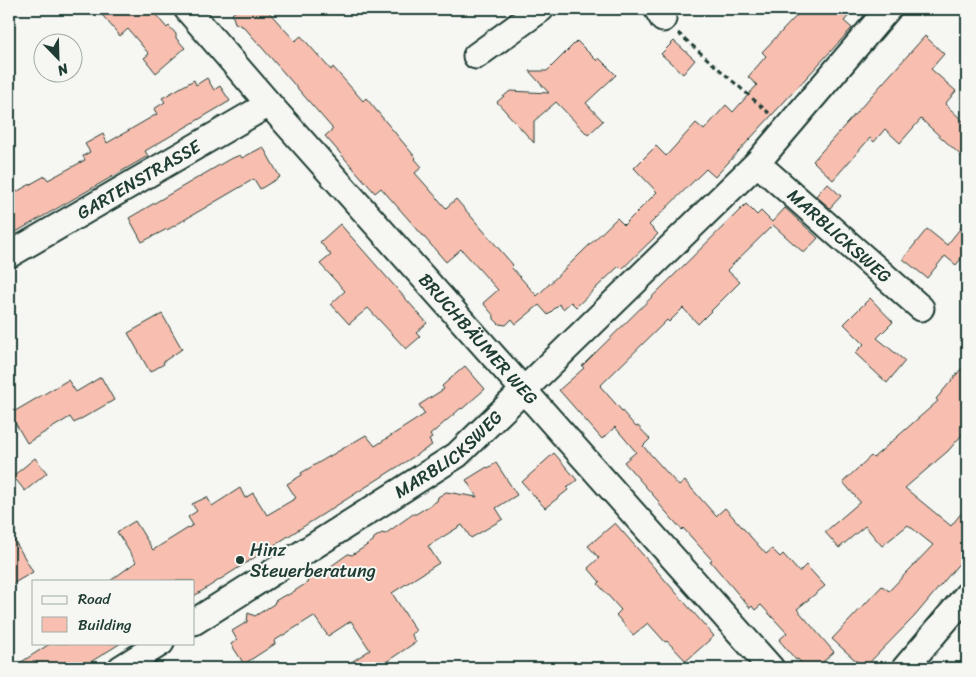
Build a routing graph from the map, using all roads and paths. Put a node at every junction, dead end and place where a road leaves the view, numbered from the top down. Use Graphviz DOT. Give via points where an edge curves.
graph roads {
  1 [pos="187,9"];
  2 [pos="541,9"];
  3 [pos="888,9"];
  4 [pos="660,14"];
  5 [pos="476,56"];
  6 [pos="270,104"];
  7 [pos="786,128"];
  8 [pos="758,163"];
  9 [pos="9,255"];
  10 [pos="921,308"];
  11 [pos="524,392"];
  12 [pos="967,595"];
  13 [pos="195,621"];
  14 [pos="159,644"];
  15 [pos="121,668"];
  16 [pos="771,668"];
  17 [pos="905,668"];
  1 -- 6 [label="street, BRUCHBÄUMER WEG"];
  2 -- 5 [label="street"];
  3 -- 7 [label="street, MARBLICKSWEG"];
  4 -- 7 [label="path"];
  6 -- 9 [label="street, GARTENSTRASSE"];
  6 -- 11 [label="street, BRUCHBÄUMER WEG"];
  7 -- 8 [label="street, MARBLICKSWEG"];
  8 -- 10 [label="street, MARBLICKSWEG"];
  8 -- 11 [label="street, MARBLICKSWEG"];
  11 -- 13 [label="street, MARBLICKSWEG" via="457,455"];
  11 -- 16 [label="street, BRUCHBÄUMER WEG"];
  12 -- 17 [label="street"];
  14 -- 15 [label="street"];
}
